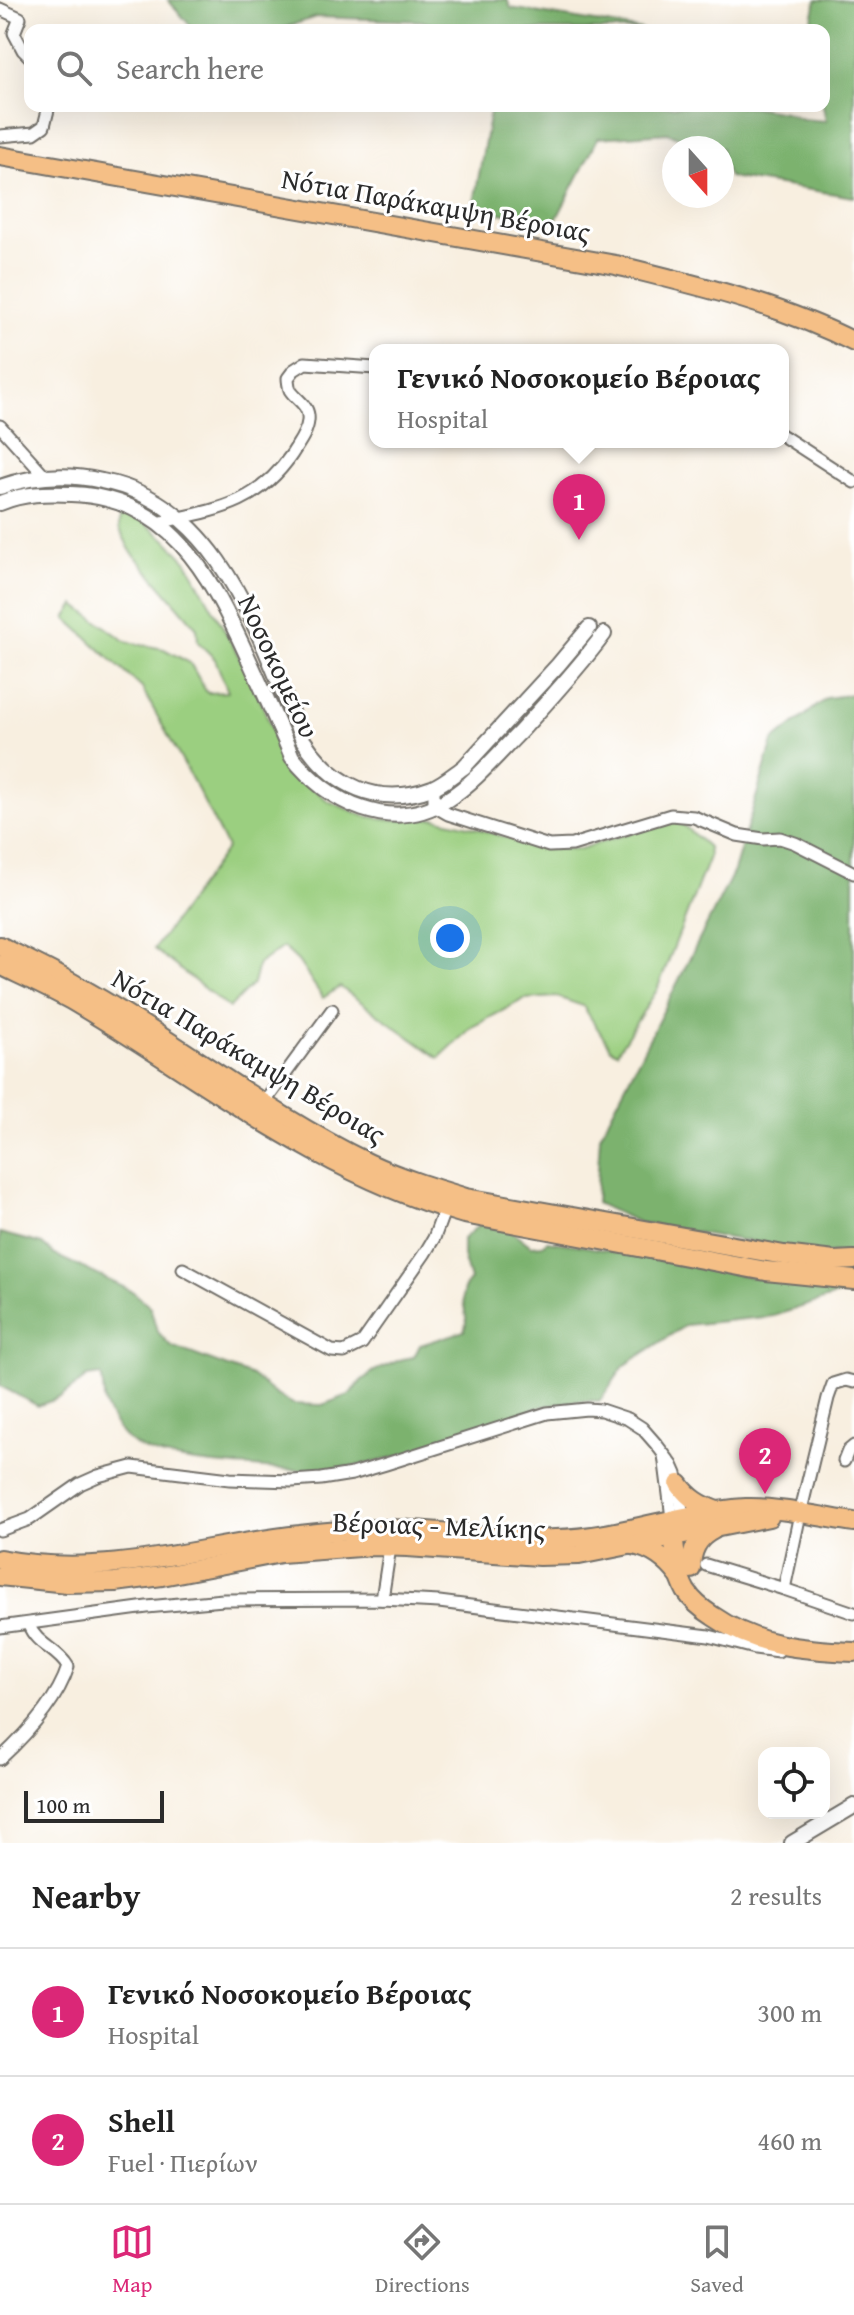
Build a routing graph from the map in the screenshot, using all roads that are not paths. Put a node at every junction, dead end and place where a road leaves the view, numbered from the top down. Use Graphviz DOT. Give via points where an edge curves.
graph roads {
  1 [pos="0,9"];
  2 [pos="24,51"];
  3 [pos="48,112"];
  4 [pos="0,136"];
  5 [pos="0,156"];
  6 [pos="854,342"];
  7 [pos="369,368"];
  8 [pos="0,426"];
  9 [pos="789,440"];
  10 [pos="45,476"];
  11 [pos="854,482"];
  12 [pos="0,487"];
  13 [pos="0,503"];
  14 [pos="177,518"];
  15 [pos="157,523"];
  16 [pos="434,787"];
  17 [pos="434,806"];
  18 [pos="854,873"];
  19 [pos="0,946"];
  20 [pos="0,965"];
  21 [pos="332,1010"];
  22 [pos="264,1103"];
  23 [pos="445,1208"];
  24 [pos="854,1260"];
  25 [pos="183,1269"];
  26 [pos="854,1280"];
  27 [pos="850,1381"];
  28 [pos="854,1446"];
  29 [pos="664,1454"];
  30 [pos="844,1461"];
  31 [pos="679,1484"];
  32 [pos="796,1514"];
  33 [pos="717,1519"];
  34 [pos="854,1522"];
  35 [pos="678,1526"];
  36 [pos="0,1530"];
  37 [pos="392,1538"];
  38 [pos="633,1545"];
  39 [pos="0,1559"];
  40 [pos="693,1571"];
  41 [pos="0,1576"];
  42 [pos="784,1589"];
  43 [pos="382,1599"];
  44 [pos="854,1613"];
  45 [pos="29,1625"];
  46 [pos="0,1627"];
  47 [pos="804,1650"];
  48 [pos="854,1652"];
  49 [pos="0,1759"];
  50 [pos="854,1806"];
  51 [pos="792,1843"];
  1 -- 2 [label="street" via="20,18 14,33"];
  3 -- 4 [label="street" via="44,126 34,133"];
  5 -- 6 [label="main road, Νότια Παράκαμψη Βέροιας" via="616,265 770,307"];
  7 -- 14 [label="street" via="305,363 294,370 288,378 290,389 305,405 309,419 285,465 235,504"];
  8 -- 10 [label="street"];
  9 -- 11 [label="street"];
  10 -- 12 [label="street, Νοσοκομείου"];
  10 -- 14 [label="street, Νοσοκομείου" via="118,484 159,503"];
  13 -- 15 [label="street, Νοσοκομείου" via="37,493 85,494 111,499"];
  14 -- 15 [label="street"];
  14 -- 16 [label="street, Νοσοκομείου" via="208,546 241,597 312,753 342,782 362,791 401,794"];
  15 -- 17 [label="street, Νοσοκομείου" via="200,565 216,591 292,757 305,774 333,796 368,811 388,815"];
  16 -- 17 [label="street"];
  16 -- 17 [label="street, Νοσοκομείου" via="464,767 558,665 597,631 579,667 507,745 468,785"];
  17 -- 18 [label="street" via="549,846 572,845 671,815 694,817 737,835 795,843"];
  19 -- 22 [label="main road, Νότια Παράκαμψη Βέροιας" via="77,985"];
  20 -- 23 [label="main road, Νότια Παράκαμψη Βέροιας" via="67,998 354,1173"];
  21 -- 22 [label="street"];
  22 -- 24 [label="main road, Νότια Παράκαμψη Βέροιας" via="368,1163 466,1198 784,1255"];
  23 -- 25 [label="street" via="425,1253 362,1343 344,1352 332,1351"];
  23 -- 26 [label="main road, Νότια Παράκαμψη Βέροιας" via="766,1271"];
  27 -- 32 [label="street" via="833,1384"];
  28 -- 30 [label="street"];
  29 -- 31 [label="street"];
  29 -- 35 [label="street"];
  29 -- 36 [label="street" via="628,1419 601,1410 570,1409 321,1479 230,1479 132,1467 80,1484 30,1519"];
  31 -- 33 [label="main road"];
  31 -- 35 [label="street"];
  32 -- 33 [label="main road" via="756,1508"];
  32 -- 34 [label="main road"];
  32 -- 42 [label="street"];
  33 -- 35 [label="main road"];
  33 -- 40 [label="main road" via="696,1544"];
  35 -- 37 [label="main road, Βέροιας - Μελίκης" via="557,1539"];
  35 -- 38 [label="main road, Βέροιας - Μελίκης"];
  35 -- 40 [label="main road"];
  37 -- 38 [label="main road, Βέροιας - Μελίκης" via="548,1556"];
  37 -- 39 [label="main road, Βέροιας - Μελίκης" via="341,1531 276,1537 113,1565 66,1567"];
  37 -- 41 [label="main road, Βέροιας - Μελίκης" via="115,1582"];
  37 -- 43 [label="street"];
  38 -- 40 [label="main road"];
  40 -- 42 [label="street"];
  40 -- 47 [label="main road" via="685,1589 709,1614 758,1639"];
  42 -- 44 [label="street"];
  43 -- 45 [label="street" via="223,1600"];
  43 -- 47 [label="street" via="709,1636 776,1651"];
  45 -- 46 [label="street"];
  45 -- 49 [label="street" via="33,1636 68,1667 57,1692"];
  47 -- 48 [label="main road"];
  50 -- 51 [label="street"];
}
